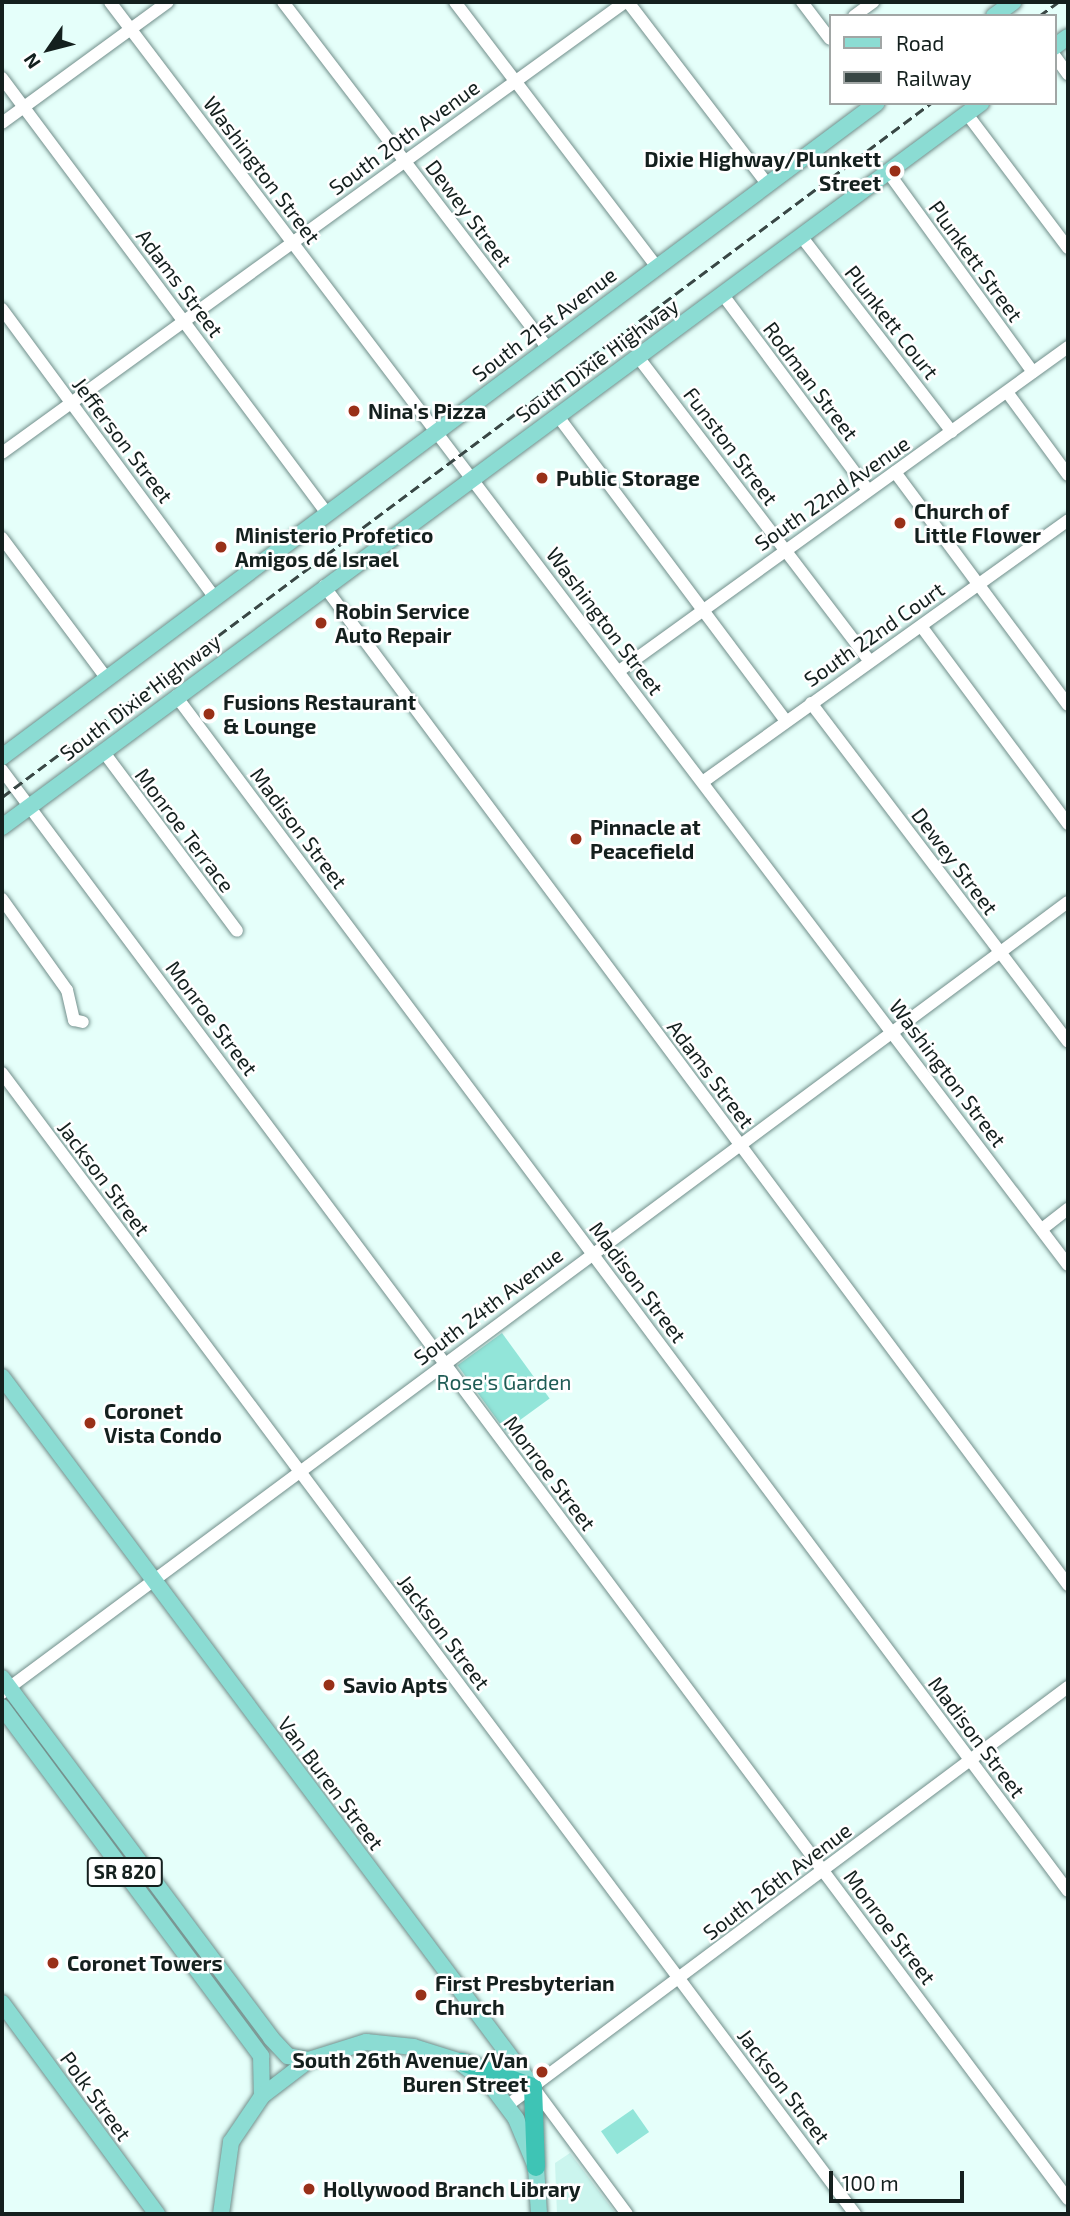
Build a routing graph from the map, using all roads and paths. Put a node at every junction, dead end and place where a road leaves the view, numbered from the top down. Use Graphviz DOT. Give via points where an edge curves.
graph roads {
  1 [pos="110,2"];
  2 [pos="168,2"];
  3 [pos="283,2"];
  4 [pos="455,2"];
  5 [pos="627,2"];
  6 [pos="802,2"];
  7 [pos="873,2"];
  8 [pos="1013,2"];
  9 [pos="858,14"];
  10 [pos="997,14"];
  11 [pos="131,29"];
  12 [pos="828,35"];
  13 [pos="1056,58"];
  14 [pos="1068,74"];
  15 [pos="2,78"];
  16 [pos="515,81"];
  17 [pos="874,105"];
  18 [pos="978,105"];
  19 [pos="24,107"];
  20 [pos="967,114"];
  21 [pos="2,123"];
  22 [pos="404,161"];
  23 [pos="888,172"];
  24 [pos="768,185"];
  25 [pos="802,236"];
  26 [pos="291,241"];
  27 [pos="1068,248"];
  28 [pos="657,267"];
  29 [pos="723,295"];
  30 [pos="2,309"];
  31 [pos="183,320"];
  32 [pos="1068,347"];
  33 [pos="548,348"];
  34 [pos="638,357"];
  35 [pos="1033,372"];
  36 [pos="1007,392"];
  37 [pos="71,402"];
  38 [pos="557,415"];
  39 [pos="436,431"];
  40 [pos="952,432"];
  41 [pos="2,453"];
  42 [pos="895,472"];
  43 [pos="1068,475"];
  44 [pos="471,477"];
  45 [pos="868,490"];
  46 [pos="326,512"];
  47 [pos="1068,520"];
  48 [pos="2,538"];
  49 [pos="785,549"];
  50 [pos="324,586"];
  51 [pos="976,586"];
  52 [pos="213,594"];
  53 [pos="702,610"];
  54 [pos="921,626"];
  55 [pos="869,660"];
  56 [pos="619,671"];
  57 [pos="105,676"];
  58 [pos="176,696"];
  59 [pos="1066,696"];
  60 [pos="811,703"];
  61 [pos="785,720"];
  62 [pos="103,751"];
  63 [pos="2,757"];
  64 [pos="2,770"];
  65 [pos="704,781"];
  66 [pos="29,807"];
  67 [pos="1068,824"];
  68 [pos="2,827"];
  69 [pos="2,899"];
  70 [pos="1068,902"];
  71 [pos="237,931"];
  72 [pos="1000,951"];
  73 [pos="83,1022"];
  74 [pos="891,1029"];
  75 [pos="1068,1042"];
  76 [pos="2,1073"];
  77 [pos="738,1142"];
  78 [pos="1068,1209"];
  79 [pos="1042,1229"];
  80 [pos="592,1252"];
  81 [pos="1068,1265"];
  82 [pos="444,1363"];
  83 [pos="2,1377"];
  84 [pos="300,1471"];
  85 [pos="153,1581"];
  86 [pos="1068,1585"];
  87 [pos="4,1686"];
  88 [pos="1068,1686"];
  89 [pos="2,1707"];
  90 [pos="970,1759"];
  91 [pos="823,1870"];
  92 [pos="1068,1891"];
  93 [pos="679,1978"];
  94 [pos="2,2003"];
  95 [pos="309,2060"];
  96 [pos="462,2063"];
  97 [pos="533,2087"];
  98 [pos="262,2096"];
  99 [pos="508,2105"];
  100 [pos="536,2167"];
  101 [pos="1068,2199"];
  102 [pos="157,2214"];
  103 [pos="221,2214"];
  104 [pos="539,2214"];
  105 [pos="626,2214"];
  106 [pos="855,2214"];
  1 -- 11 [label="street, Washington Street"];
  2 -- 11 [label="street"];
  3 -- 22 [label="street, Dewey Street"];
  4 -- 16 [label="street"];
  5 -- 16 [label="street, South 20th Avenue"];
  5 -- 24 [label="street"];
  6 -- 12 [label="street"];
  7 -- 9 [label="street"];
  8 -- 10 [label="main road"];
  11 -- 19 [label="street"];
  11 -- 26 [label="street, Washington Street"];
  13 -- 14 [label="street"];
  15 -- 19 [label="street, Adams Street"];
  16 -- 22 [label="street, South 20th Avenue"];
  16 -- 28 [label="street"];
  17 -- 24 [label="main road, South 21st Avenue"];
  18 -- 20 [label="main road, South Dixie Highway"];
  19 -- 21 [label="street"];
  19 -- 31 [label="street, Adams Street"];
  20 -- 23 [label="main road, South Dixie Highway"];
  20 -- 27 [label="street"];
  22 -- 26 [label="street, South 20th Avenue"];
  22 -- 33 [label="street, Dewey Street"];
  23 -- 25 [label="main road, South Dixie Highway"];
  23 -- 35 [label="street, Plunkett Street"];
  24 -- 28 [label="main road, South 21st Avenue"];
  25 -- 29 [label="main road, South Dixie Highway"];
  25 -- 40 [label="street, Plunkett Court"];
  26 -- 31 [label="street, South 20th Avenue"];
  26 -- 39 [label="street, Washington Street"];
  28 -- 33 [label="main road, South 21st Avenue"];
  29 -- 34 [label="main road, South Dixie Highway"];
  29 -- 45 [label="street, Rodman Street"];
  30 -- 37 [label="street, Jefferson Street"];
  31 -- 37 [label="street, South 20th Avenue"];
  31 -- 46 [label="street, Adams Street"];
  32 -- 35 [label="street, South 22nd Avenue"];
  33 -- 39 [label="main road, South 21st Avenue"];
  34 -- 38 [label="main road, South Dixie Highway"];
  34 -- 49 [label="street, Funston Street"];
  35 -- 36 [label="street, South 22nd Avenue"];
  36 -- 40 [label="street, South 22nd Avenue"];
  36 -- 43 [label="street"];
  37 -- 41 [label="street, South 20th Avenue"];
  37 -- 52 [label="street, Jefferson Street"];
  38 -- 44 [label="main road, South Dixie Highway"];
  38 -- 53 [label="street"];
  39 -- 44 [label="street, Washington Street"];
  39 -- 46 [label="main road, South 21st Avenue"];
  40 -- 42 [label="street, South 22nd Avenue"];
  42 -- 45 [label="street, South 22nd Avenue"];
  42 -- 51 [label="street"];
  44 -- 50 [label="main road, South Dixie Highway"];
  44 -- 56 [label="street, Washington Street"];
  45 -- 49 [label="street, South 22nd Avenue"];
  46 -- 52 [label="main road, South 21st Avenue"];
  47 -- 51 [label="street, South 22nd Court"];
  48 -- 57 [label="street"];
  49 -- 53 [label="street, South 22nd Avenue"];
  49 -- 55 [label="street, Funston Street"];
  50 -- 58 [label="main road, South Dixie Highway"];
  50 -- 77 [label="street, Adams Street"];
  51 -- 54 [label="street, South 22nd Court"];
  51 -- 59 [label="street"];
  52 -- 57 [label="main road, South 21st Avenue"];
  53 -- 56 [label="street, South 22nd Avenue"];
  53 -- 61 [label="street"];
  54 -- 55 [label="street, South 22nd Court"];
  54 -- 67 [label="street"];
  55 -- 60 [label="street, South 22nd Court"];
  56 -- 65 [label="street, Washington Street"];
  57 -- 63 [label="main road, South 21st Avenue"];
  58 -- 62 [label="main road, South Dixie Highway"];
  58 -- 80 [label="street, Madison Street"];
  60 -- 61 [label="street, South 22nd Court"];
  60 -- 72 [label="street, Dewey Street"];
  61 -- 65 [label="street, South 22nd Court"];
  62 -- 66 [label="main road, South Dixie Highway"];
  62 -- 71 [label="street, Monroe Terrace"];
  64 -- 66 [label="street, Monroe Street"];
  65 -- 74 [label="street, Washington Street"];
  66 -- 68 [label="main road, South Dixie Highway"];
  66 -- 82 [label="street, Monroe Street"];
  69 -- 73 [label="street" via="66,990 74,1020"];
  70 -- 72 [label="street, South 24th Avenue"];
  72 -- 74 [label="street, South 24th Avenue"];
  72 -- 75 [label="street, Dewey Street"];
  74 -- 77 [label="street, South 24th Avenue"];
  74 -- 79 [label="street, Washington Street"];
  76 -- 84 [label="street, Jackson Street"];
  77 -- 80 [label="street, South 24th Avenue"];
  77 -- 86 [label="street, Adams Street"];
  78 -- 79 [label="street"];
  79 -- 81 [label="street, Washington Street"];
  80 -- 82 [label="street, South 24th Avenue"];
  80 -- 90 [label="street, Madison Street"];
  82 -- 84 [label="street, South 24th Avenue"];
  82 -- 91 [label="street, Monroe Street"];
  83 -- 85 [label="main road, Van Buren Street"];
  84 -- 85 [label="street, South 24th Avenue"];
  84 -- 93 [label="street, Jackson Street"];
  85 -- 87 [label="street, South 24th Avenue"];
  85 -- 97 [label="main road, Van Buren Street"];
  87 -- 95 [label="main road, SR 820" via="271,2038 288,2056"];
  88 -- 90 [label="street, South 26th Avenue"];
  89 -- 98 [label="main road, SR 820" via="261,2056"];
  90 -- 91 [label="street, South 26th Avenue"];
  90 -- 92 [label="street, Madison Street"];
  91 -- 93 [label="street, South 26th Avenue"];
  91 -- 101 [label="street, Monroe Street"];
  93 -- 97 [label="street, South 26th Avenue"];
  93 -- 106 [label="street, Jackson Street"];
  94 -- 102 [label="main road, Polk Street"];
  95 -- 96 [label="main road" via="366,2042 414,2047"];
  95 -- 98 [label="main road"];
  96 -- 97 [label="highway"];
  96 -- 99 [label="main road"];
  97 -- 99 [label="street, South 26th Avenue"];
  97 -- 100 [label="highway"];
  97 -- 105 [label="street, Van Buren Street"];
  98 -- 103 [label="main road" via="231,2142"];
  99 -- 100 [label="main road"];
  100 -- 104 [label="main road"];
}
